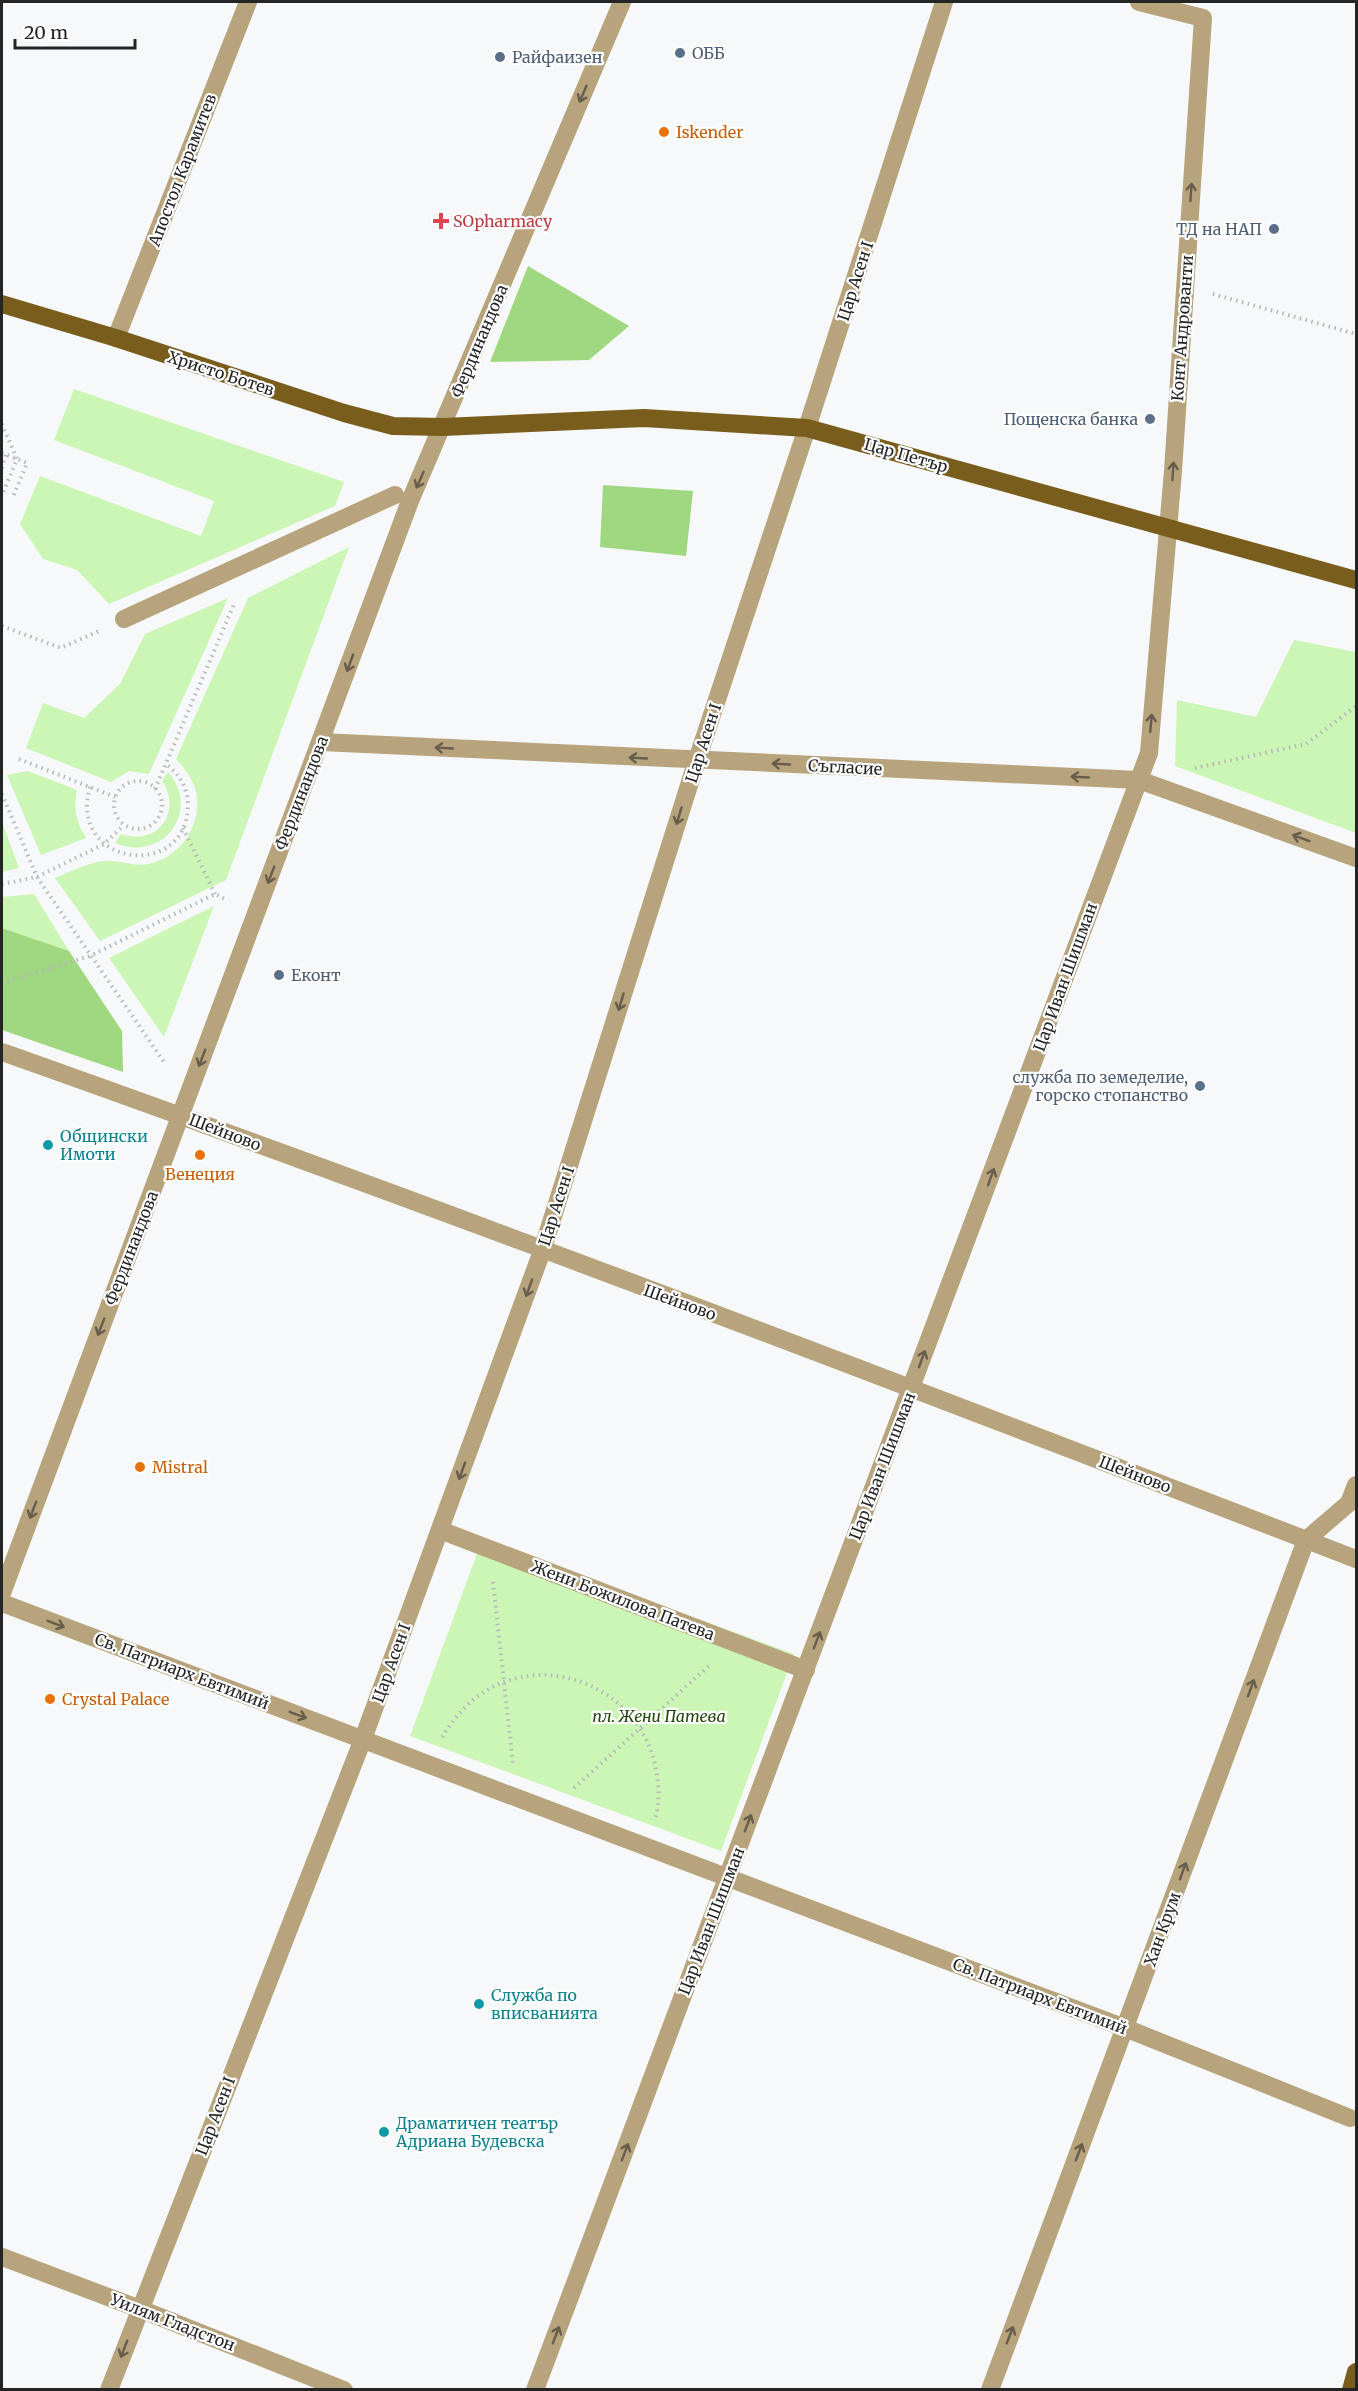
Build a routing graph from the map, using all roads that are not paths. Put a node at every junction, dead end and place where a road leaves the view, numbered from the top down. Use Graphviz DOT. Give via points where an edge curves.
graph roads {
  1 [pos="248,2"];
  2 [pos="622,2"];
  3 [pos="944,2"];
  4 [pos="1139,2"];
  5 [pos="2,304"];
  6 [pos="116,338"];
  7 [pos="443,427"];
  8 [pos="807,428"];
  9 [pos="395,495"];
  10 [pos="1168,529"];
  11 [pos="1356,580"];
  12 [pos="124,619"];
  13 [pos="321,742"];
  14 [pos="697,760"];
  15 [pos="1139,780"];
  16 [pos="1356,858"];
  17 [pos="2,1052"];
  18 [pos="181,1115"];
  19 [pos="542,1251"];
  20 [pos="911,1388"];
  21 [pos="1356,1485"];
  22 [pos="440,1530"];
  23 [pos="1306,1540"];
  24 [pos="1356,1559"];
  25 [pos="2,1593"];
  26 [pos="2,1603"];
  27 [pos="806,1670"];
  28 [pos="363,1739"];
  29 [pos="728,1877"];
  30 [pos="1125,2028"];
  31 [pos="1350,2118"];
  32 [pos="2,2258"];
  33 [pos="140,2309"];
  34 [pos="1356,2372"];
  35 [pos="109,2390"];
  36 [pos="345,2390"];
  37 [pos="535,2390"];
  38 [pos="990,2390"];
  39 [pos="1351,2390"];
  1 -- 6 [label="street, Апостол Карамитев"];
  2 -- 7 [label="street, Фердинандова, one-way"];
  3 -- 8 [label="street, Цар Асен I"];
  10 -- 4 [label="street, Конт Андрованти, one-way" via="1203,18"];
  5 -- 6 [label="main road, Христо Ботев"];
  6 -- 7 [label="main road, Христо Ботев" via="344,413 393,426"];
  7 -- 8 [label="main road, Цар Петър" via="644,418"];
  7 -- 13 [label="street, Фердинандова, one-way" via="410,501"];
  8 -- 10 [label="main road, Цар Петър"];
  8 -- 14 [label="street, Цар Асен I"];
  9 -- 12 [label="street"];
  10 -- 11 [label="main road, Цар Петър"];
  15 -- 10 [label="street, Цар Иван Шишман, one-way" via="1149,753"];
  14 -- 13 [label="street, Съгласие, one-way"];
  13 -- 18 [label="street, Фердинандова, one-way"];
  15 -- 14 [label="street, Съгласие, one-way"];
  14 -- 19 [label="street, Цар Асен I, one-way"];
  16 -- 15 [label="street, Съгласие, one-way"];
  20 -- 15 [label="street, Цар Иван Шишман, one-way"];
  17 -- 18 [label="street, Шейново"];
  18 -- 19 [label="street, Шейново"];
  18 -- 25 [label="street, Фердинандова, one-way"];
  19 -- 20 [label="street, Шейново"];
  19 -- 22 [label="street, Цар Асен I, one-way"];
  20 -- 23 [label="street, Шейново"];
  27 -- 20 [label="street, Цар Иван Шишман, one-way"];
  21 -- 23 [label="street, Хан Крум" via="1349,1503"];
  22 -- 27 [label="street, Жени Божилова Патева"];
  22 -- 28 [label="street, Цар Асен I"];
  23 -- 24 [label="street, Шейново"];
  30 -- 23 [label="street, Хан Крум, one-way"];
  26 -- 28 [label="street, Св. Патриарх Евтимий, one-way"];
  29 -- 27 [label="street, Цар Иван Шишман, one-way"];
  28 -- 29 [label="street, Св. Патриарх Евтимий"];
  28 -- 33 [label="street, Цар Асен I"];
  29 -- 30 [label="street, Св. Патриарх Евтимий"];
  37 -- 29 [label="street, Цар Иван Шишман, one-way"];
  30 -- 31 [label="street, Св. Патриарх Евтимий"];
  38 -- 30 [label="street, Хан Крум, one-way"];
  32 -- 33 [label="street, Уилям Гладстон"];
  33 -- 35 [label="street, Цар Асен I, one-way"];
  33 -- 36 [label="street, Уилям Гладстон"];
  34 -- 39 [label="main road"];
}
